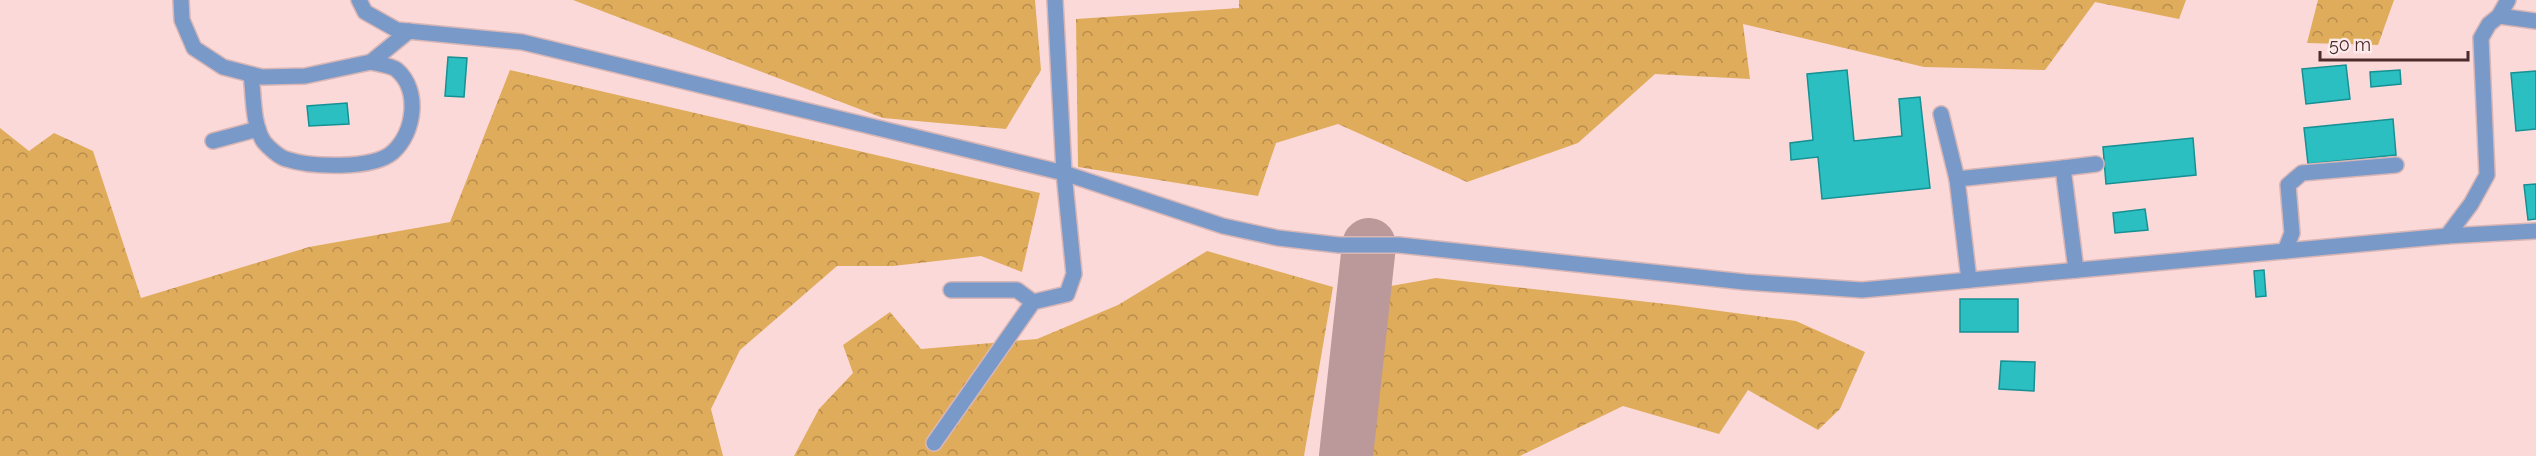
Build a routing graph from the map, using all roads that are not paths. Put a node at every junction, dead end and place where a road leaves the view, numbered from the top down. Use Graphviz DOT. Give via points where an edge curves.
graph roads {
  1 [pos="181,0"];
  2 [pos="359,0"];
  3 [pos="1055,0"];
  4 [pos="2508,0"];
  5 [pos="2499,16"];
  6 [pos="2536,21"];
  7 [pos="409,31"];
  8 [pos="371,62"];
  9 [pos="252,75"];
  10 [pos="1941,114"];
  11 [pos="258,129"];
  12 [pos="213,141"];
  13 [pos="2096,164"];
  14 [pos="2396,165"];
  15 [pos="2063,168"];
  16 [pos="1064,173"];
  17 [pos="1957,179"];
  18 [pos="2536,231"];
  19 [pos="2447,236"];
  20 [pos="2285,251"];
  21 [pos="2076,270"];
  22 [pos="1969,280"];
  23 [pos="951,290"];
  24 [pos="1033,302"];
  25 [pos="934,443"];
  1 -- 9 [label="street" via="182,20 194,48 223,68"];
  2 -- 7 [label="street" via="365,12 397,30"];
  3 -- 16 [label="street"];
  4 -- 5 [label="street"];
  5 -- 6 [label="street"];
  5 -- 19 [label="street" via="2481,38 2487,175 2472,204"];
  7 -- 8 [label="street"];
  7 -- 16 [label="street" via="522,42"];
  8 -- 9 [label="street" via="304,76"];
  8 -- 11 [label="street" via="395,68 406,81 412,101 412,118 392,154 360,164 323,166 284,159 265,143"];
  9 -- 11 [label="street"];
  10 -- 17 [label="street"];
  11 -- 12 [label="street"];
  13 -- 15 [label="street"];
  14 -- 20 [label="street" via="2302,173 2289,185 2292,233"];
  15 -- 17 [label="street"];
  15 -- 21 [label="street"];
  16 -- 22 [label="street" via="1223,226 1278,238 1339,245 1399,245 1745,282 1862,290"];
  16 -- 24 [label="street" via="1074,274 1067,294"];
  17 -- 22 [label="street"];
  18 -- 19 [label="street"];
  19 -- 20 [label="street"];
  20 -- 21 [label="street"];
  21 -- 22 [label="street"];
  23 -- 24 [label="street" via="1017,290"];
  24 -- 25 [label="street"];
}
